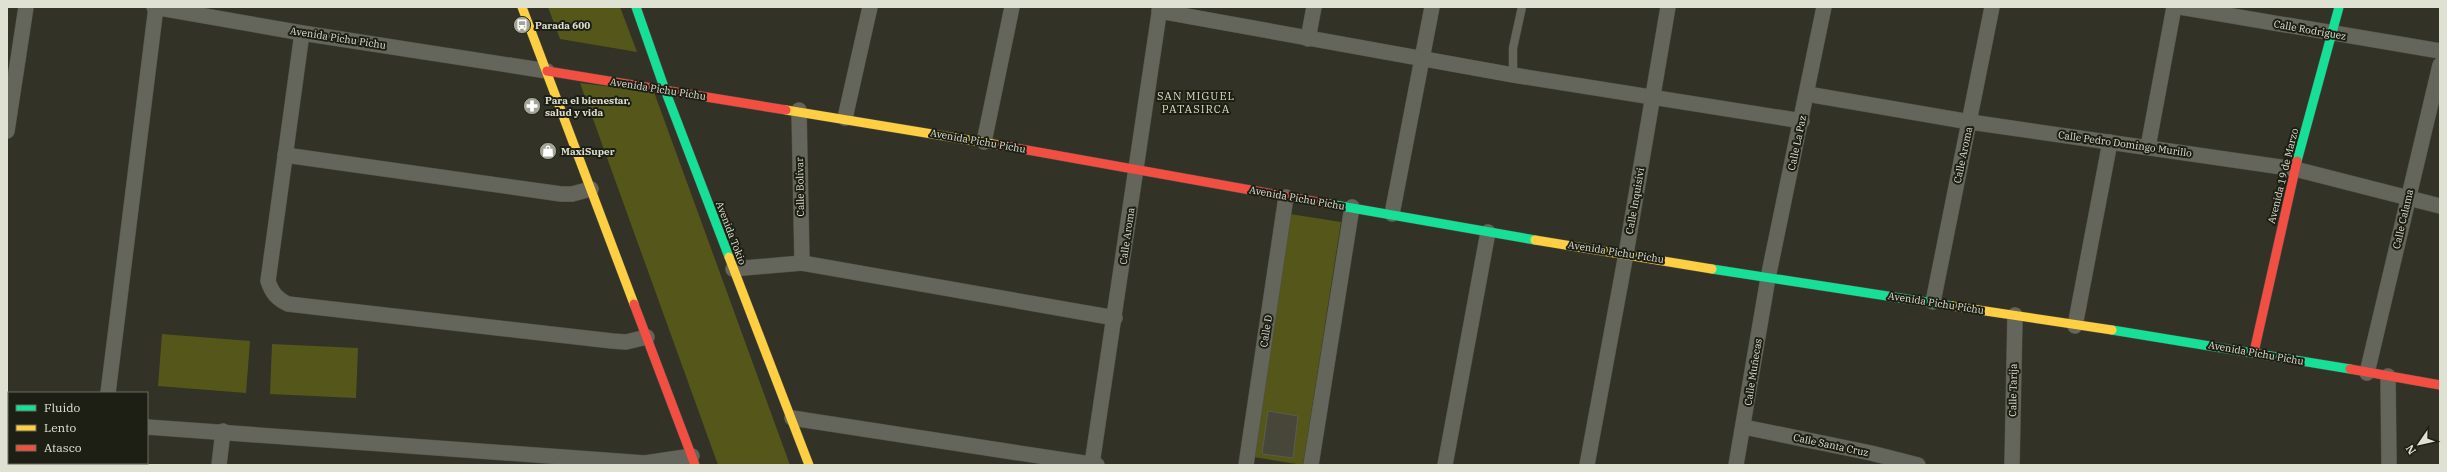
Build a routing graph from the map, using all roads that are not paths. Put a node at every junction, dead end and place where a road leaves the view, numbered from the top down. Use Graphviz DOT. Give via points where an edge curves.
graph roads {
  1 [pos="26,7"];
  2 [pos="155,7"];
  3 [pos="522,7"];
  4 [pos="636,7"];
  5 [pos="870,7"];
  6 [pos="1012,7"];
  7 [pos="1314,7"];
  8 [pos="1432,7"];
  9 [pos="1522,7"];
  10 [pos="1668,7"];
  11 [pos="1824,7"];
  12 [pos="1992,7"];
  13 [pos="2174,7"];
  14 [pos="2180,7"];
  15 [pos="2339,7"];
  16 [pos="1160,9"];
  17 [pos="302,33"];
  18 [pos="2333,34"];
  19 [pos="1308,39"];
  20 [pos="2440,51"];
  21 [pos="1422,59"];
  22 [pos="2440,65"];
  23 [pos="547,71"];
  24 [pos="1513,75"];
  25 [pos="665,90"];
  26 [pos="1807,94"];
  27 [pos="1653,96"];
  28 [pos="799,110"];
  29 [pos="845,118"];
  30 [pos="1802,121"];
  31 [pos="1970,122"];
  32 [pos="7,131"];
  33 [pos="984,142"];
  34 [pos="2110,142"];
  35 [pos="2148,147"];
  36 [pos="285,155"];
  37 [pos="2295,169"];
  38 [pos="1137,170"];
  39 [pos="591,189"];
  40 [pos="1286,197"];
  41 [pos="2408,198"];
  42 [pos="2440,206"];
  43 [pos="1352,207"];
  44 [pos="1392,214"];
  45 [pos="1488,232"];
  46 [pos="1626,254"];
  47 [pos="802,264"];
  48 [pos="733,269"];
  49 [pos="1768,278"];
  50 [pos="1933,302"];
  51 [pos="2015,315"];
  52 [pos="1114,318"];
  53 [pos="2075,326"];
  54 [pos="648,337"];
  55 [pos="2254,352"];
  56 [pos="2367,374"];
  57 [pos="2388,376"];
  58 [pos="2440,385"];
  59 [pos="108,392"];
  60 [pos="792,418"];
  61 [pos="148,427"];
  62 [pos="1744,427"];
  63 [pos="223,431"];
  64 [pos="1871,459"];
  65 [pos="693,460"];
  66 [pos="219,465"];
  67 [pos="810,465"];
  68 [pos="1094,465"];
  69 [pos="1246,465"];
  70 [pos="1311,465"];
  71 [pos="1445,465"];
  72 [pos="1587,465"];
  73 [pos="1736,465"];
  74 [pos="1918,465"];
  75 [pos="2012,465"];
  76 [pos="2389,465"];
  1 -- 32 [label="street"];
  2 -- 17 [label="street, Avenida Pichu Pichu"];
  2 -- 59 [label="street"];
  3 -- 23 [label="street"];
  4 -- 25 [label="street, Avenida Tokio"];
  5 -- 29 [label="street"];
  6 -- 33 [label="street"];
  7 -- 19 [label="street"];
  8 -- 21 [label="street"];
  9 -- 24 [label="lane" via="1513,48"];
  10 -- 27 [label="street, Calle Inquisivi"];
  11 -- 26 [label="street, Calle La Paz"];
  12 -- 31 [label="street, Calle Aroma"];
  13 -- 35 [label="street"];
  14 -- 18 [label="street, Calle Rodriguez"];
  15 -- 18 [label="street, Avenida 19 de Marzo"];
  16 -- 19 [label="street"];
  16 -- 38 [label="street, Calle Aroma"];
  17 -- 23 [label="street, Avenida Pichu Pichu"];
  17 -- 36 [label="street"];
  18 -- 20 [label="street, Calle Rodriguez"];
  18 -- 37 [label="street, Avenida 19 de Marzo"];
  19 -- 21 [label="street"];
  21 -- 24 [label="street"];
  21 -- 44 [label="street"];
  22 -- 41 [label="street, Calle Calama"];
  23 -- 25 [label="street, Avenida Pichu Pichu"];
  23 -- 39 [label="street"];
  24 -- 27 [label="street"];
  25 -- 28 [label="street, Avenida Pichu Pichu"];
  25 -- 48 [label="street, Avenida Tokio"];
  26 -- 30 [label="street, Calle La Paz"];
  26 -- 31 [label="street, Calle Pedro Domingo Murillo"];
  27 -- 30 [label="street"];
  27 -- 46 [label="street, Calle Inquisivi"];
  28 -- 29 [label="street, Avenida Pichu Pichu"];
  28 -- 47 [label="street, Calle Bolívar"];
  29 -- 33 [label="street, Avenida Pichu Pichu"];
  30 -- 49 [label="street, Calle La Paz"];
  31 -- 34 [label="street, Calle Pedro Domingo Murillo"];
  31 -- 50 [label="street, Calle Aroma"];
  33 -- 38 [label="street, Avenida Pichu Pichu"];
  34 -- 35 [label="street, Calle Pedro Domingo Murillo"];
  34 -- 53 [label="street"];
  35 -- 37 [label="street, Calle Pedro Domingo Murillo"];
  36 -- 39 [label="street" via="561,194"];
  36 -- 54 [label="street" via="268,281 279,300 288,304 612,341 626,342"];
  37 -- 41 [label="street, Calle Pedro Domingo Murillo"];
  37 -- 55 [label="street, Avenida 19 de Marzo"];
  38 -- 40 [label="street, Avenida Pichu Pichu"];
  38 -- 52 [label="street, Calle Aroma"];
  39 -- 54 [label="street"];
  40 -- 43 [label="street, Avenida Pichu Pichu"];
  40 -- 69 [label="street, Calle D"];
  41 -- 42 [label="street, Calle Pedro Domingo Murillo"];
  41 -- 56 [label="street, Calle Calama"];
  43 -- 44 [label="street, Avenida Pichu Pichu"];
  43 -- 70 [label="street"];
  44 -- 45 [label="street, Avenida Pichu Pichu"];
  45 -- 46 [label="street, Avenida Pichu Pichu"];
  45 -- 71 [label="street"];
  46 -- 49 [label="street, Avenida Pichu Pichu"];
  46 -- 72 [label="street, Calle Inquisivi"];
  47 -- 48 [label="street"];
  47 -- 52 [label="street"];
  48 -- 60 [label="street, Avenida Tokio"];
  49 -- 50 [label="street, Avenida Pichu Pichu"];
  49 -- 62 [label="street, Calle Muñecas"];
  50 -- 51 [label="street, Avenida Pichu Pichu"];
  51 -- 53 [label="street, Avenida Pichu Pichu"];
  51 -- 75 [label="street, Calle Tarija"];
  52 -- 68 [label="street, Calle Aroma"];
  53 -- 55 [label="street, Avenida Pichu Pichu"];
  54 -- 65 [label="street"];
  55 -- 56 [label="street, Avenida Pichu Pichu"];
  56 -- 57 [label="street, Avenida Pichu Pichu"];
  57 -- 58 [label="street, Avenida Pichu Pichu"];
  57 -- 76 [label="street"];
  60 -- 67 [label="street, Avenida Tokio"];
  60 -- 68 [label="street"];
  61 -- 63 [label="street"];
  62 -- 64 [label="street, Calle Santa Cruz"];
  62 -- 73 [label="street, Calle Muñecas"];
  63 -- 65 [label="street" via="645,463"];
  63 -- 66 [label="street"];
  64 -- 74 [label="street, Calle Santa Cruz"];
}
